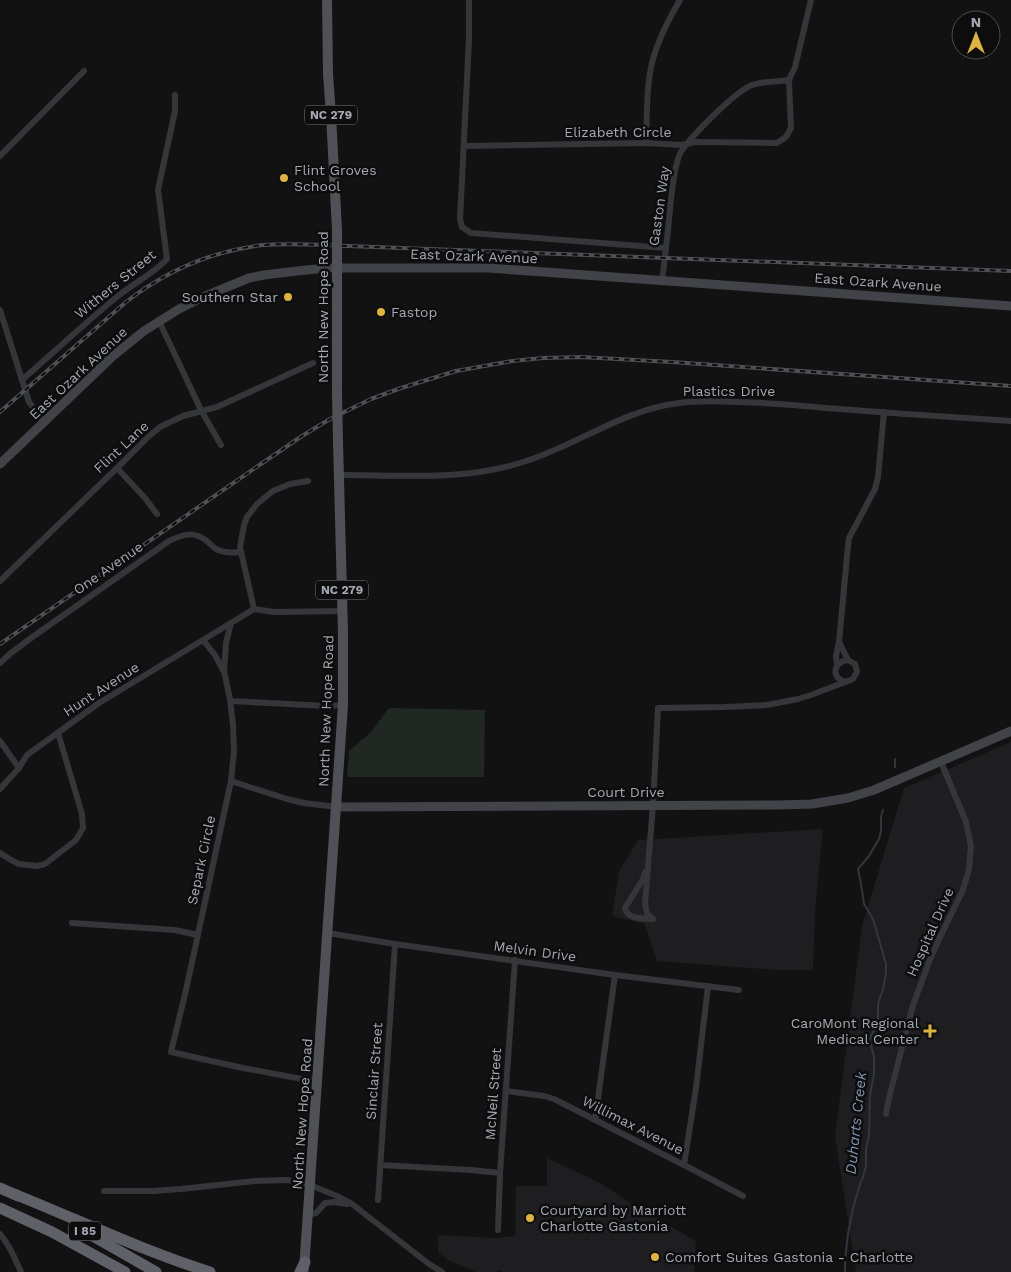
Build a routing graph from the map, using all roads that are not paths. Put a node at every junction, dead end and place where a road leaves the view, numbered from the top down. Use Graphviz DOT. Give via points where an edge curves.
graph roads {
  1 [pos="327,0"];
  2 [pos="469,0"];
  3 [pos="676,0"];
  4 [pos="680,0"];
  5 [pos="811,0"];
  6 [pos="673,11"];
  7 [pos="84,71"];
  8 [pos="789,80"];
  9 [pos="175,95"];
  10 [pos="646,143"];
  11 [pos="687,143"];
  12 [pos="465,146"];
  13 [pos="0,156"];
  14 [pos="666,248"];
  15 [pos="337,263"];
  16 [pos="662,281"];
  17 [pos="1011,306"];
  18 [pos="0,310"];
  19 [pos="159,321"];
  20 [pos="313,363"];
  21 [pos="22,380"];
  22 [pos="201,410"];
  23 [pos="884,412"];
  24 [pos="1011,421"];
  25 [pos="44,422"];
  26 [pos="221,445"];
  27 [pos="0,464"];
  28 [pos="117,468"];
  29 [pos="340,475"];
  30 [pos="308,481"];
  31 [pos="157,514"];
  32 [pos="240,552"];
  33 [pos="0,581"];
  34 [pos="254,608"];
  35 [pos="342,612"];
  36 [pos="231,623"];
  37 [pos="203,640"];
  38 [pos="840,642"];
  39 [pos="848,660"];
  40 [pos="0,663"];
  41 [pos="837,665"];
  42 [pos="224,672"];
  43 [pos="836,674"];
  44 [pos="846,682"];
  45 [pos="828,688"];
  46 [pos="230,701"];
  47 [pos="343,705"];
  48 [pos="1011,731"];
  49 [pos="58,733"];
  50 [pos="0,741"];
  51 [pos="941,762"];
  52 [pos="19,768"];
  53 [pos="231,782"];
  54 [pos="0,789"];
  55 [pos="653,805"];
  56 [pos="337,807"];
  57 [pos="0,853"];
  58 [pos="648,862"];
  59 [pos="72,923"];
  60 [pos="328,933"];
  61 [pos="198,935"];
  62 [pos="395,944"];
  63 [pos="514,960"];
  64 [pos="615,975"];
  65 [pos="708,986"];
  66 [pos="739,990"];
  67 [pos="318,1082"];
  68 [pos="506,1091"];
  69 [pos="886,1114"];
  70 [pos="596,1120"];
  71 [pos="380,1165"];
  72 [pos="684,1165"];
  73 [pos="500,1173"];
  74 [pos="310,1185"];
  75 [pos="0,1188"];
  76 [pos="104,1191"];
  77 [pos="14,1194"];
  78 [pos="743,1196"];
  79 [pos="378,1200"];
  80 [pos="352,1204"];
  81 [pos="0,1208"];
  82 [pos="308,1215"];
  83 [pos="498,1230"];
  84 [pos="0,1234"];
  85 [pos="303,1269"];
  86 [pos="21,1272"];
  87 [pos="125,1272"];
  88 [pos="156,1272"];
  89 [pos="210,1272"];
  90 [pos="442,1272"];
  1 -- 15 [label="main road, North New Hope Road / NC 279, bridge"];
  2 -- 12 [label="street"];
  3 -- 6 [label="street"];
  4 -- 6 [label="street"];
  5 -- 8 [label="street"];
  6 -- 10 [label="street" via="650,70"];
  7 -- 13 [label="street"];
  8 -- 11 [label="street, Gaston Way" via="759,83 746,88"];
  8 -- 11 [label="street, Elizabeth Circle" via="791,128 782,141"];
  9 -- 21 [label="street, Withers Street" via="175,111 158,190 167,259 100,310"];
  10 -- 11 [label="street, Elizabeth Circle"];
  10 -- 12 [label="street, Elizabeth Circle"];
  11 -- 14 [label="street, Gaston Way" via="677,164"];
  12 -- 14 [label="street" via="460,219 462,227 471,233"];
  14 -- 16 [label="street, Gaston Way"];
  15 -- 16 [label="main road, East Ozark Avenue" via="489,268"];
  15 -- 19 [label="main road, East Ozark Avenue" via="249,278"];
  15 -- 29 [label="main road, North New Hope Road / NC 279, bridge"];
  16 -- 17 [label="main road, East Ozark Avenue"];
  18 -- 21 [label="street"];
  19 -- 22 [label="street"];
  19 -- 25 [label="main road, East Ozark Avenue" via="113,356"];
  20 -- 22 [label="street, Flint Lane"];
  21 -- 25 [label="street" via="29,402"];
  22 -- 26 [label="street"];
  22 -- 28 [label="street, Flint Lane" via="160,427"];
  23 -- 24 [label="street, Plastics Drive"];
  23 -- 29 [label="street, Plastics Drive" via="751,401 678,403 636,413 540,456 494,470 445,475"];
  23 -- 38 [label="street" via="875,489 849,538"];
  25 -- 27 [label="main road, East Ozark Avenue"];
  28 -- 31 [label="street"];
  28 -- 33 [label="street, Flint Lane"];
  29 -- 35 [label="main road, North New Hope Road / NC 279"];
  30 -- 32 [label="street" via="273,491 257,504 244,525"];
  32 -- 34 [label="street"];
  32 -- 40 [label="street, One Avenue" via="222,552 191,534 178,536"];
  34 -- 35 [label="street" via="274,612"];
  34 -- 36 [label="street"];
  35 -- 47 [label="main road, North New Hope Road / NC 279"];
  36 -- 37 [label="street, Hunt Avenue"];
  36 -- 42 [label="street, Separk Circle"];
  37 -- 42 [label="street, Separk Circle"];
  37 -- 49 [label="street, Hunt Avenue" via="100,703"];
  38 -- 39 [label="street"];
  38 -- 41 [label="street"];
  39 -- 41 [label="street"];
  39 -- 44 [label="street" via="855,664 857,672 854,679"];
  41 -- 43 [label="street"];
  42 -- 46 [label="street, Separk Circle"];
  43 -- 44 [label="street"];
  43 -- 45 [label="street"];
  44 -- 45 [label="street"];
  45 -- 55 [label="street" via="798,699 767,705 658,708"];
  46 -- 47 [label="street"];
  46 -- 53 [label="street, Separk Circle" via="234,751"];
  47 -- 56 [label="main road, North New Hope Road / NC 279"];
  48 -- 51 [label="main road, Court Drive"];
  49 -- 52 [label="street, Hunt Avenue" via="27,755"];
  49 -- 57 [label="street" via="82,814 83,828 76,840 45,864 19,864"];
  50 -- 52 [label="street"];
  51 -- 55 [label="main road, Court Drive" via="874,790 812,804"];
  51 -- 69 [label="street, Hospital Drive" via="966,822 971,846 969,870 962,892 928,962 913,1005"];
  52 -- 54 [label="street, Hunt Avenue"];
  53 -- 56 [label="street, Court Drive" via="287,799"];
  53 -- 61 [label="street, Separk Circle"];
  55 -- 56 [label="main road, Court Drive"];
  55 -- 58 [label="street"];
  56 -- 60 [label="main road, North New Hope Road / NC 279"];
  58 -- 58 [label="street" via="625,908 631,917 653,919 645,904"];
  59 -- 61 [label="street" via="175,930"];
  60 -- 62 [label="street, Melvin Drive"];
  60 -- 67 [label="main road, North New Hope Road / NC 279"];
  61 -- 67 [label="street, Separk Circle" via="171,1052"];
  62 -- 63 [label="street, Melvin Drive"];
  62 -- 71 [label="street, Sinclair Street"];
  63 -- 64 [label="street, Melvin Drive"];
  63 -- 68 [label="street, McNeil Street"];
  64 -- 65 [label="street, Melvin Drive"];
  64 -- 70 [label="street"];
  65 -- 66 [label="street, Melvin Drive"];
  65 -- 72 [label="street"];
  67 -- 74 [label="main road, North New Hope Road / NC 279"];
  68 -- 70 [label="street, Willimax Avenue" via="544,1096"];
  68 -- 73 [label="street, McNeil Street"];
  70 -- 72 [label="street, Willimax Avenue"];
  71 -- 73 [label="street"];
  71 -- 79 [label="street, Sinclair Street"];
  72 -- 78 [label="street, Willimax Avenue"];
  73 -- 83 [label="street, McNeil Street"];
  74 -- 76 [label="street" via="287,1180"];
  74 -- 80 [label="street"];
  74 -- 82 [label="main road, North New Hope Road / NC 279"];
  75 -- 77 [label="highway, I 85"];
  77 -- 88 [label="highway, I 85"];
  77 -- 89 [label="highway" via="152,1252"];
  80 -- 82 [label="street" via="325,1203 316,1213"];
  80 -- 90 [label="street"];
  81 -- 87 [label="highway, I 85"];
  82 -- 85 [label="main road, North New Hope Road / NC 279"];
  84 -- 86 [label="street"];
}
